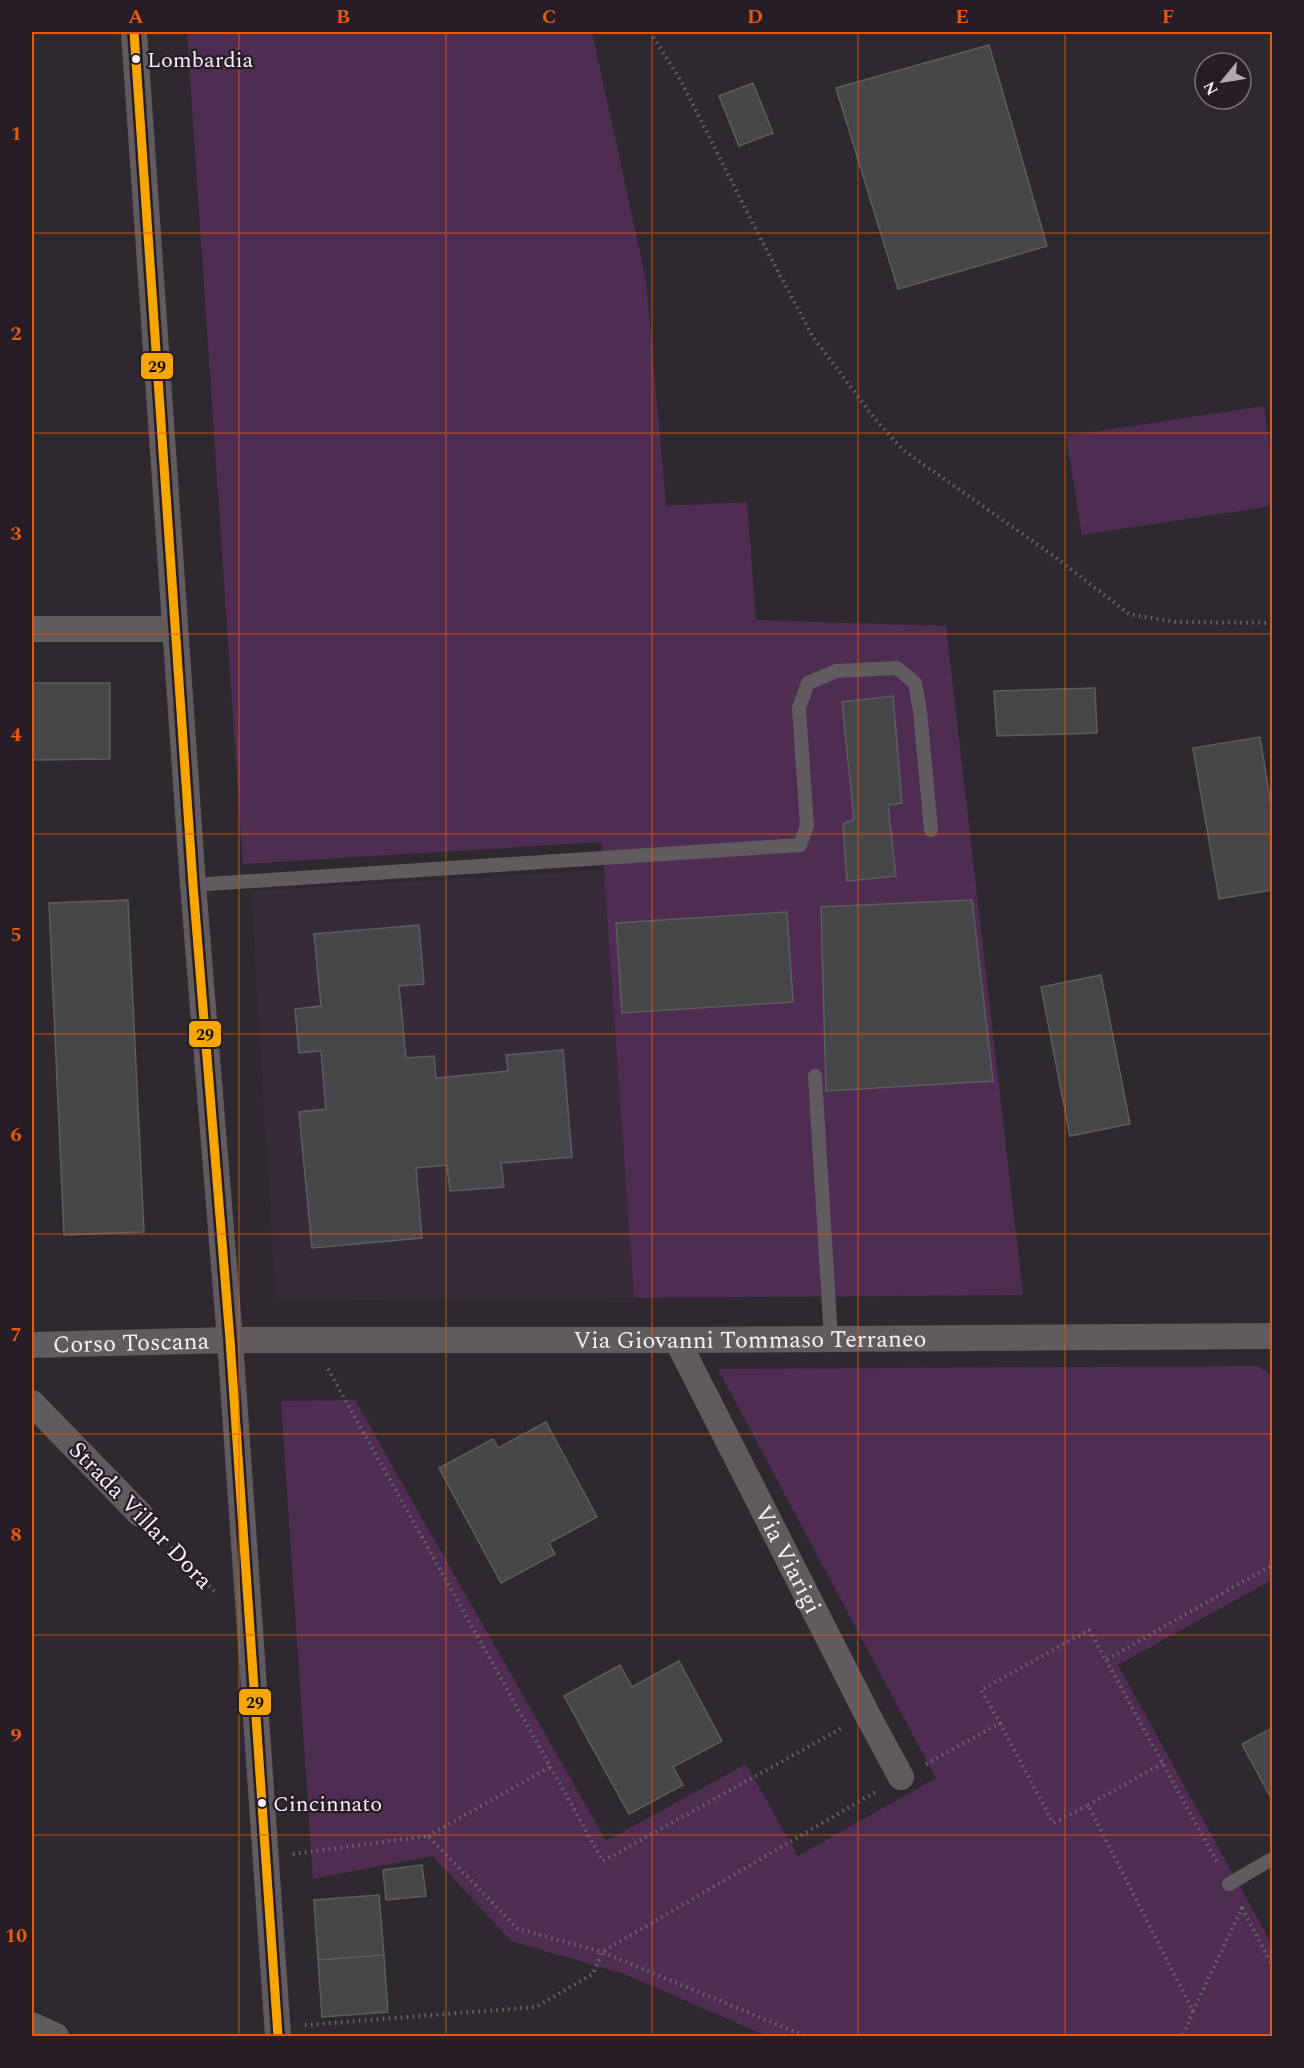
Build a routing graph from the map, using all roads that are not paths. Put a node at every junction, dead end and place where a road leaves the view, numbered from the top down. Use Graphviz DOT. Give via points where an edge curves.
graph roads {
  1 [pos="134,32"];
  2 [pos="32,629"];
  3 [pos="175,629"];
  4 [pos="931,830"];
  5 [pos="193,885"];
  6 [pos="815,1076"];
  7 [pos="831,1339"];
  8 [pos="230,1340"];
  9 [pos="677,1340"];
  10 [pos="1267,1341"];
  11 [pos="32,1345"];
  12 [pos="32,1402"];
  13 [pos="140,1514"];
  14 [pos="901,1777"];
  15 [pos="1272,1859"];
  16 [pos="1229,1884"];
  17 [pos="32,2025"];
  18 [pos="278,2032"];
  19 [pos="56,2037"];
  1 -- 3 [label="street"];
  2 -- 3 [label="street"];
  3 -- 5 [label="street"];
  4 -- 5 [label="lane" via="915,683 897,668 836,672 808,683 799,708 807,826 800,845"];
  5 -- 8 [label="street"];
  6 -- 7 [label="lane"];
  7 -- 9 [label="street, Via Giovanni Tommaso Terraneo"];
  7 -- 10 [label="street, Via Giovanni Tommaso Terraneo"];
  8 -- 9 [label="street, Via Giovanni Tommaso Terraneo"];
  8 -- 11 [label="street, Corso Toscana"];
  8 -- 18 [label="street"];
  9 -- 14 [label="street, Via Viarigi"];
  12 -- 13 [label="street, Strada Villar Dora"];
  15 -- 16 [label="lane"];
  17 -- 19 [label="street"];
}
